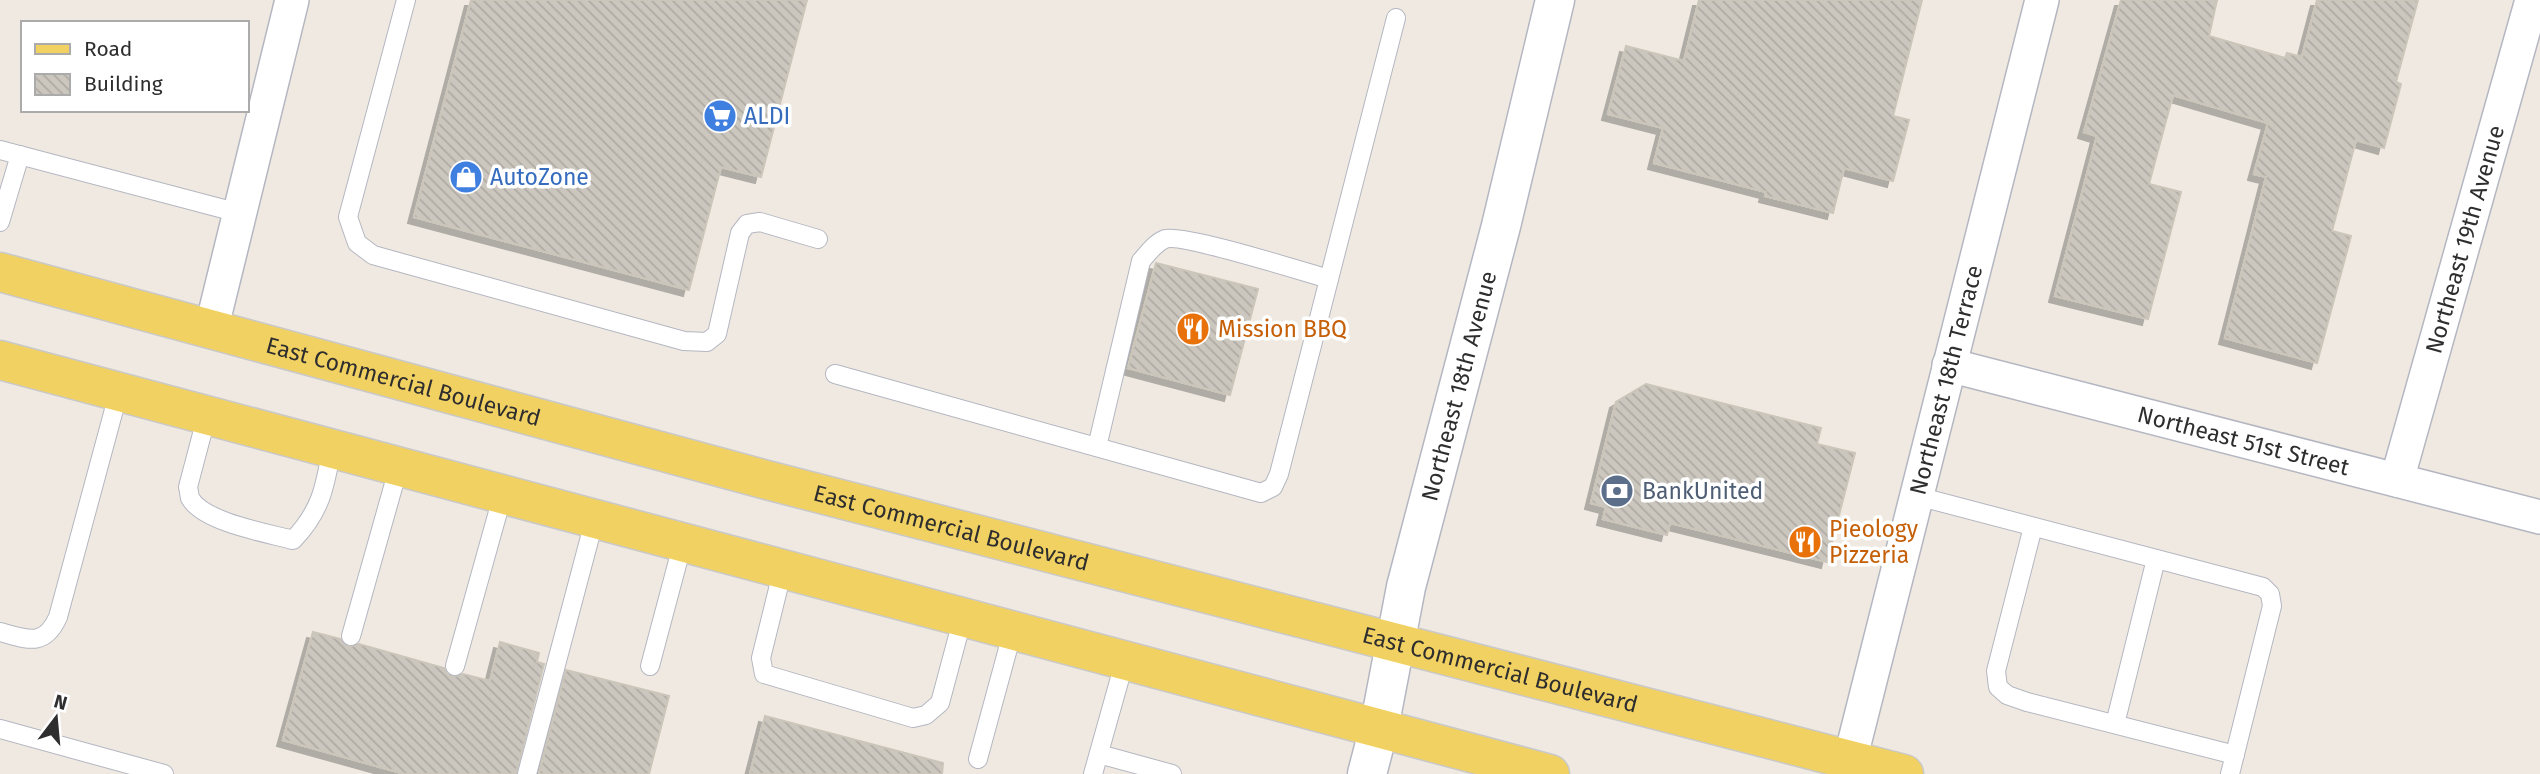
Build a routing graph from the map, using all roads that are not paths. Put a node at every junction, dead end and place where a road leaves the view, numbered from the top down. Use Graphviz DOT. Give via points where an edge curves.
graph roads {
  1 [pos="292,0"];
  2 [pos="406,0"];
  3 [pos="1555,0"];
  4 [pos="2042,0"];
  5 [pos="2533,16"];
  6 [pos="1396,18"];
  7 [pos="0,150"];
  8 [pos="20,155"];
  9 [pos="239,213"];
  10 [pos="0,222"];
  11 [pos="818,239"];
  12 [pos="0,272"];
  13 [pos="1329,279"];
  14 [pos="211,330"];
  15 [pos="0,360"];
  16 [pos="1950,365"];
  17 [pos="835,374"];
  18 [pos="119,391"];
  19 [pos="207,415"];
  20 [pos="1097,447"];
  21 [pos="332,448"];
  22 [pos="399,466"];
  23 [pos="2397,480"];
  24 [pos="503,494"];
  25 [pos="1917,496"];
  26 [pos="2540,517"];
  27 [pos="595,518"];
  28 [pos="2033,527"];
  29 [pos="683,542"];
  30 [pos="2156,559"];
  31 [pos="783,569"];
  32 [pos="963,617"];
  33 [pos="1013,630"];
  34 [pos="0,632"];
  35 [pos="351,636"];
  36 [pos="1396,642"];
  37 [pos="1125,660"];
  38 [pos="455,666"];
  39 [pos="650,666"];
  40 [pos="2115,724"];
  41 [pos="1379,728"];
  42 [pos="0,729"];
  43 [pos="1099,754"];
  44 [pos="978,759"];
  45 [pos="1850,760"];
  46 [pos="2235,769"];
  47 [pos="164,774"];
  48 [pos="527,774"];
  49 [pos="1093,774"];
  50 [pos="1172,774"];
  51 [pos="1367,774"];
  52 [pos="1549,774"];
  53 [pos="1904,774"];
  1 -- 9 [label="street"];
  2 -- 11 [label="lane" via="348,217 357,243 373,255 684,341 707,342 717,334 740,233 747,224 760,222"];
  3 -- 36 [label="street, Northeast 18th Avenue" via="1406,587"];
  4 -- 16 [label="street, Northeast 18th Terrace"];
  5 -- 23 [label="street, Northeast 19th Avenue"];
  6 -- 13 [label="lane"];
  7 -- 8 [label="lane"];
  8 -- 9 [label="lane"];
  8 -- 10 [label="lane"];
  9 -- 14 [label="street"];
  12 -- 14 [label="main road, East Commercial Boulevard"];
  13 -- 20 [label="lane" via="1194,241 1168,238 1156,245 1141,261"];
  13 -- 20 [label="lane" via="1273,488 1261,492"];
  14 -- 36 [label="main road, East Commercial Boulevard" via="763,479"];
  15 -- 18 [label="main road"];
  16 -- 23 [label="street, Northeast 51st Street"];
  16 -- 25 [label="street, Northeast 18th Terrace"];
  17 -- 20 [label="lane"];
  18 -- 19 [label="main road"];
  18 -- 34 [label="lane" via="58,617 42,638 30,640"];
  19 -- 21 [label="main road"];
  19 -- 21 [label="lane" via="188,487 191,499 219,519 293,540 323,495"];
  21 -- 22 [label="main road"];
  22 -- 24 [label="main road"];
  22 -- 35 [label="lane"];
  23 -- 26 [label="street, Northeast 51st Street"];
  24 -- 27 [label="main road"];
  24 -- 38 [label="lane"];
  25 -- 28 [label="lane"];
  25 -- 45 [label="street, Northeast 18th Terrace"];
  27 -- 29 [label="main road"];
  27 -- 48 [label="lane"];
  28 -- 30 [label="lane"];
  28 -- 40 [label="lane" via="1996,671 1998,687 2027,702"];
  29 -- 31 [label="main road"];
  29 -- 39 [label="lane"];
  30 -- 40 [label="lane"];
  30 -- 46 [label="lane" via="2263,587 2270,594 2272,606"];
  31 -- 32 [label="main road"];
  31 -- 32 [label="lane" via="761,658 764,674 913,719 940,703"];
  32 -- 33 [label="main road"];
  33 -- 37 [label="main road"];
  33 -- 44 [label="lane"];
  36 -- 41 [label="street, Northeast 18th Avenue"];
  36 -- 45 [label="main road, East Commercial Boulevard"];
  37 -- 41 [label="main road"];
  37 -- 43 [label="lane"];
  40 -- 46 [label="lane"];
  41 -- 51 [label="street, Northeast 18th Avenue"];
  41 -- 52 [label="main road"];
  42 -- 47 [label="lane"];
  43 -- 49 [label="lane"];
  43 -- 50 [label="lane"];
  45 -- 53 [label="main road, East Commercial Boulevard"];
}
